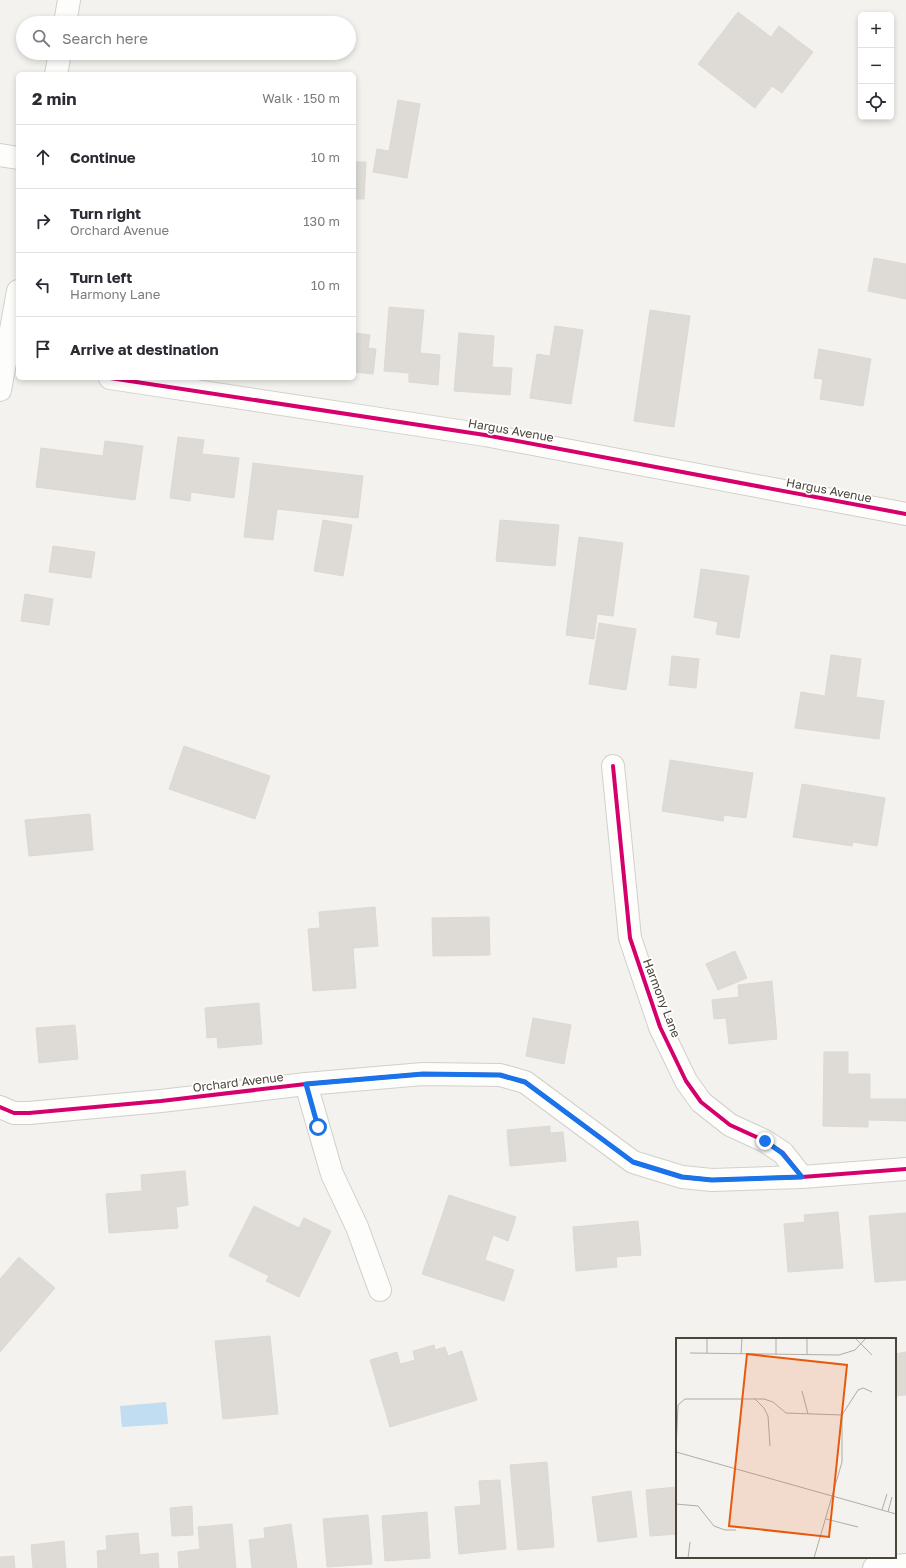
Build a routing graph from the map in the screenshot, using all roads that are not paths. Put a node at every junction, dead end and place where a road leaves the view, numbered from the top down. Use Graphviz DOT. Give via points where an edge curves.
graph roads {
  1 [pos="69,0"];
  2 [pos="66,16"];
  3 [pos="59,60"];
  4 [pos="56,72"];
  5 [pos="0,155"];
  6 [pos="16,158"];
  7 [pos="16,305"];
  8 [pos="8,363"];
  9 [pos="123,380"];
  10 [pos="0,390"];
  11 [pos="906,514"];
  12 [pos="613,766"];
  13 [pos="306,1084"];
  14 [pos="0,1107"];
  15 [pos="906,1168"];
  16 [pos="802,1177"];
  17 [pos="380,1290"];
  18 [pos="906,1565"];
  19 [pos="874,1568"];
  1 -- 2 [label="street"];
  3 -- 4 [label="street"];
  5 -- 6 [label="street"];
  7 -- 8 [label="street"];
  8 -- 10 [label="street"];
  9 -- 11 [label="street, Hargus Avenue" via="485,435"];
  12 -- 16 [label="street, Harmony Lane" via="630,938 660,1027 686,1081 701,1102 730,1125 765,1141 782,1153"];
  13 -- 14 [label="street, Orchard Avenue" via="29,1113 14,1113"];
  13 -- 16 [label="street, Orchard Avenue" via="423,1074 500,1075 525,1082 633,1162 682,1177 712,1180"];
  13 -- 17 [label="street" via="332,1174 357,1227"];
  15 -- 16 [label="street, Orchard Avenue"];
  18 -- 19 [label="street"];
}
